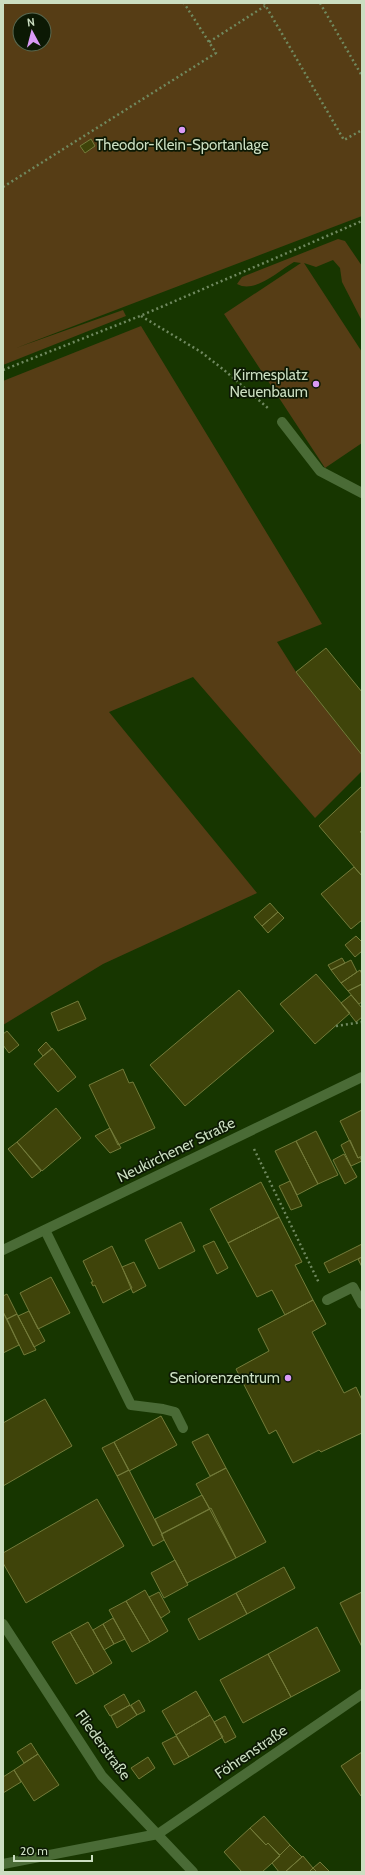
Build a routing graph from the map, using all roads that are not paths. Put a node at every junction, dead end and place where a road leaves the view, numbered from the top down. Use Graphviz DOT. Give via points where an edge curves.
graph roads {
  1 [pos="282,422"];
  2 [pos="362,493"];
  3 [pos="362,1077"];
  4 [pos="45,1230"];
  5 [pos="3,1250"];
  6 [pos="327,1300"];
  7 [pos="362,1304"];
  8 [pos="183,1428"];
  9 [pos="3,1624"];
  10 [pos="362,1694"];
  11 [pos="158,1834"];
  12 [pos="3,1864"];
  13 [pos="192,1872"];
  1 -- 2 [label="street" via="320,471"];
  3 -- 4 [label="street, Neukirchener Straße"];
  4 -- 5 [label="street, Neukirchener Straße"];
  4 -- 8 [label="street" via="131,1405 175,1412"];
  6 -- 7 [label="street" via="353,1287"];
  9 -- 11 [label="street, Fliederstraße" via="102,1776"];
  10 -- 11 [label="street, Föhrenstraße"];
  11 -- 12 [label="street"];
  11 -- 13 [label="street, Fliederstraße"];
}
